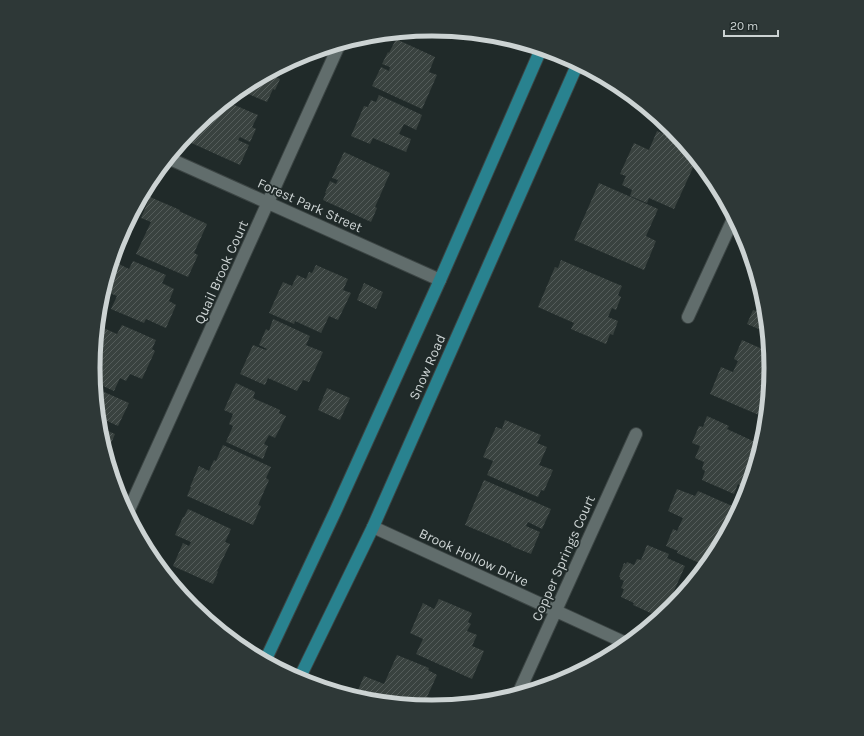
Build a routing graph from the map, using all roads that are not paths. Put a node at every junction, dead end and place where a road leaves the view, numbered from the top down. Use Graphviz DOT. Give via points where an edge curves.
graph roads {
  1 [pos="337,50"];
  2 [pos="539,54"];
  3 [pos="576,68"];
  4 [pos="173,160"];
  5 [pos="269,203"];
  6 [pos="731,223"];
  7 [pos="440,280"];
  8 [pos="688,317"];
  9 [pos="636,434"];
  10 [pos="130,507"];
  11 [pos="373,527"];
  12 [pos="556,611"];
  13 [pos="621,641"];
  14 [pos="266,656"];
  15 [pos="302,674"];
  16 [pos="521,688"];
  1 -- 5 [label="street, Quail Brook Court"];
  2 -- 7 [label="main road, Snow Road"];
  3 -- 11 [label="main road, Snow Road"];
  4 -- 5 [label="street, Forest Park Street"];
  5 -- 7 [label="street, Forest Park Street"];
  5 -- 10 [label="street, Quail Brook Court"];
  6 -- 8 [label="street"];
  7 -- 14 [label="main road, Snow Road"];
  9 -- 12 [label="street, Copper Springs Court"];
  11 -- 12 [label="street, Brook Hollow Drive"];
  11 -- 15 [label="main road, Snow Road"];
  12 -- 13 [label="street, Brook Hollow Drive"];
  12 -- 16 [label="street, Copper Springs Court"];
}
